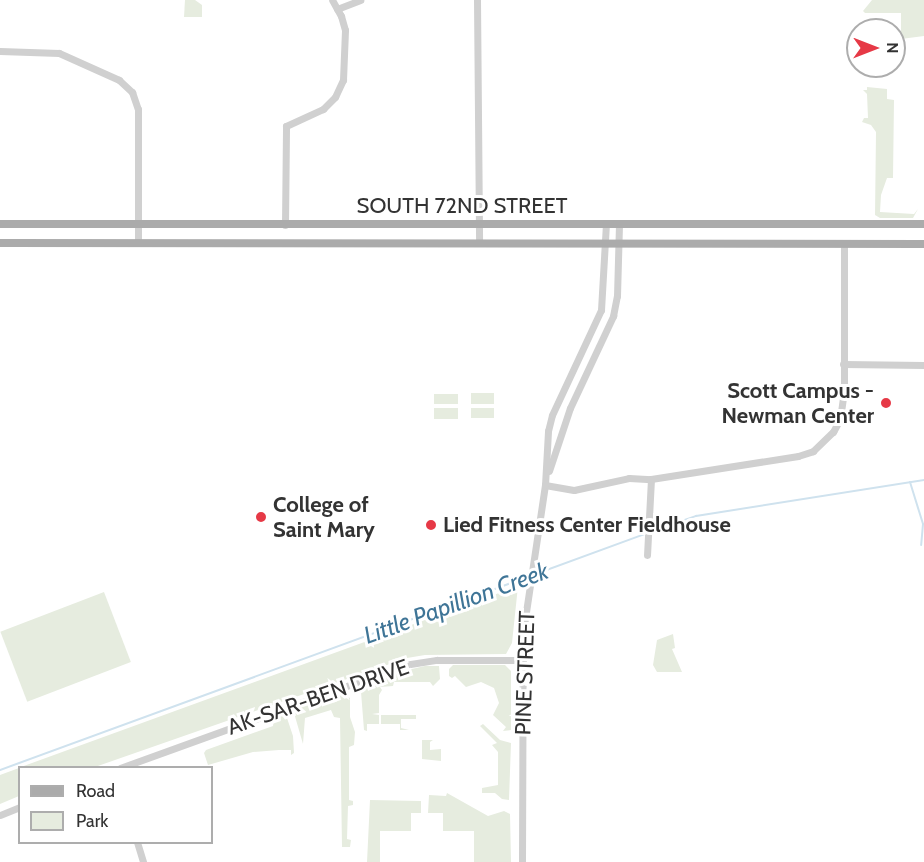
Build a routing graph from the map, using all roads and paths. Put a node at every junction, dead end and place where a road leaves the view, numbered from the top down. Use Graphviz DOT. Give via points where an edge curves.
graph roads {
  1 [pos="332,0"];
  2 [pos="360,0"];
  3 [pos="477,0"];
  4 [pos="337,9"];
  5 [pos="0,51"];
  6 [pos="619,223"];
  7 [pos="0,224"];
  8 [pos="479,224"];
  9 [pos="606,224"];
  10 [pos="924,224"];
  11 [pos="138,225"];
  12 [pos="285,225"];
  13 [pos="138,241"];
  14 [pos="0,243"];
  15 [pos="479,243"];
  16 [pos="605,244"];
  17 [pos="617,244"];
  18 [pos="844,244"];
  19 [pos="924,244"];
  20 [pos="843,364"];
  21 [pos="924,365"];
  22 [pos="651,479"];
  23 [pos="545,485"];
  24 [pos="647,555"];
  25 [pos="523,660"];
  26 [pos="126,766"];
  27 [pos="18,808"];
  28 [pos="0,815"];
  29 [pos="137,844"];
  30 [pos="143,862"];
  31 [pos="522,862"];
  1 -- 4 [label="street"];
  2 -- 4 [label="street"];
  3 -- 8 [label="street"];
  4 -- 12 [label="street" via="346,38 341,86 323,109 285,129"];
  5 -- 11 [label="street" via="59,52 119,81 132,92 138,109"];
  6 -- 9 [label="main road, SOUTH 72ND STREET"];
  6 -- 10 [label="main road, SOUTH 72ND STREET"];
  6 -- 17 [label="street, PINE STREET"];
  7 -- 11 [label="main road, SOUTH 72ND STREET"];
  8 -- 9 [label="main road, SOUTH 72ND STREET"];
  8 -- 12 [label="main road, SOUTH 72ND STREET"];
  8 -- 15 [label="street"];
  9 -- 16 [label="street, PINE STREET"];
  11 -- 12 [label="main road, SOUTH 72ND STREET"];
  11 -- 13 [label="street"];
  13 -- 14 [label="main road, SOUTH 72ND STREET"];
  13 -- 15 [label="main road, SOUTH 72ND STREET"];
  15 -- 16 [label="main road, SOUTH 72ND STREET"];
  16 -- 17 [label="main road, SOUTH 72ND STREET"];
  16 -- 23 [label="street, PINE STREET" via="602,310 552,415"];
  17 -- 18 [label="main road, SOUTH 72ND STREET"];
  17 -- 23 [label="street, PINE STREET" via="613,316 565,419"];
  18 -- 19 [label="main road, SOUTH 72ND STREET"];
  18 -- 20 [label="street"];
  20 -- 21 [label="street"];
  20 -- 22 [label="street" via="840,420 813,451"];
  22 -- 23 [label="street" via="629,478 574,490"];
  22 -- 24 [label="street"];
  23 -- 25 [label="street, PINE STREET"];
  25 -- 26 [label="street, AK-SAR-BEN DRIVE" via="437,660 404,665"];
  25 -- 31 [label="street, PINE STREET"];
  27 -- 28 [label="street"];
  29 -- 30 [label="street"];
}
